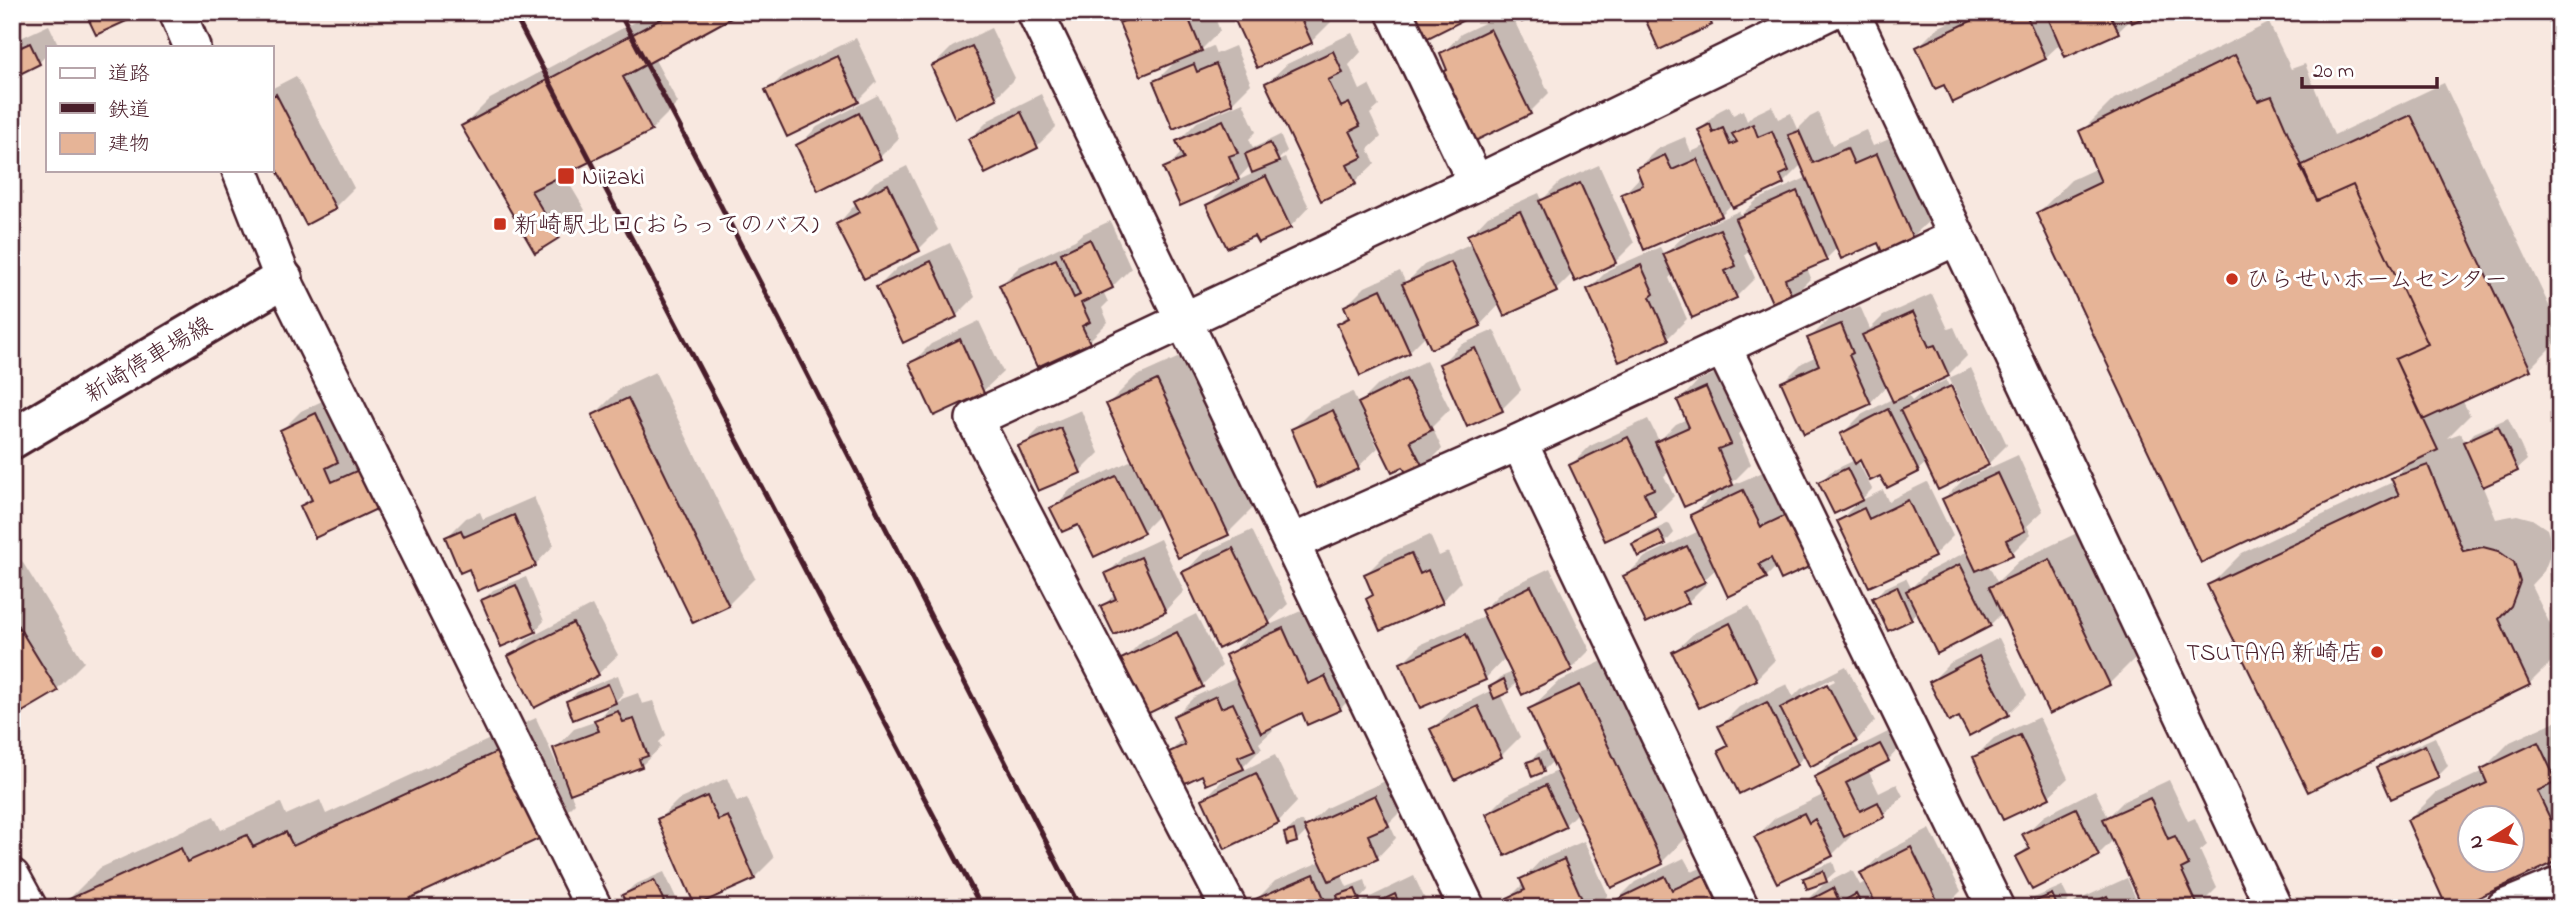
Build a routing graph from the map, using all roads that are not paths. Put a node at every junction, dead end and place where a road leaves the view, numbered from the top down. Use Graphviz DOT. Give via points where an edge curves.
graph roads {
  1 [pos="177,12"];
  2 [pos="1035,12"];
  3 [pos="1394,12"];
  4 [pos="1829,12"];
  5 [pos="1851,12"];
  6 [pos="192,46"];
  7 [pos="241,172"];
  8 [pos="1476,183"];
  9 [pos="1957,237"];
  10 [pos="283,279"];
  11 [pos="1186,321"];
  12 [pos="1723,347"];
  13 [pos="12,439"];
  14 [pos="1519,442"];
  15 [pos="1291,543"];
  16 [pos="12,877"];
  17 [pos="2560,885"];
  18 [pos="29,908"];
  19 [pos="594,908"];
  20 [pos="1228,908"];
  21 [pos="1467,908"];
  22 [pos="1741,908"];
  23 [pos="1996,908"];
  24 [pos="2274,908"];
  25 [pos="2504,908"];
  1 -- 6 [label="street"];
  2 -- 11 [label="street"];
  3 -- 8 [label="street"];
  4 -- 8 [label="street"];
  5 -- 9 [label="street"];
  7 -- 10 [label="street"];
  8 -- 11 [label="street"];
  9 -- 12 [label="street"];
  9 -- 24 [label="street"];
  10 -- 13 [label="main road, 新崎停車場線"];
  10 -- 19 [label="street"];
  11 -- 15 [label="street"];
  11 -- 20 [label="street" via="974,419"];
  12 -- 14 [label="street"];
  12 -- 23 [label="street"];
  14 -- 15 [label="street"];
  14 -- 22 [label="street"];
  15 -- 21 [label="street"];
  16 -- 18 [label="street"];
  17 -- 25 [label="street"];
}
